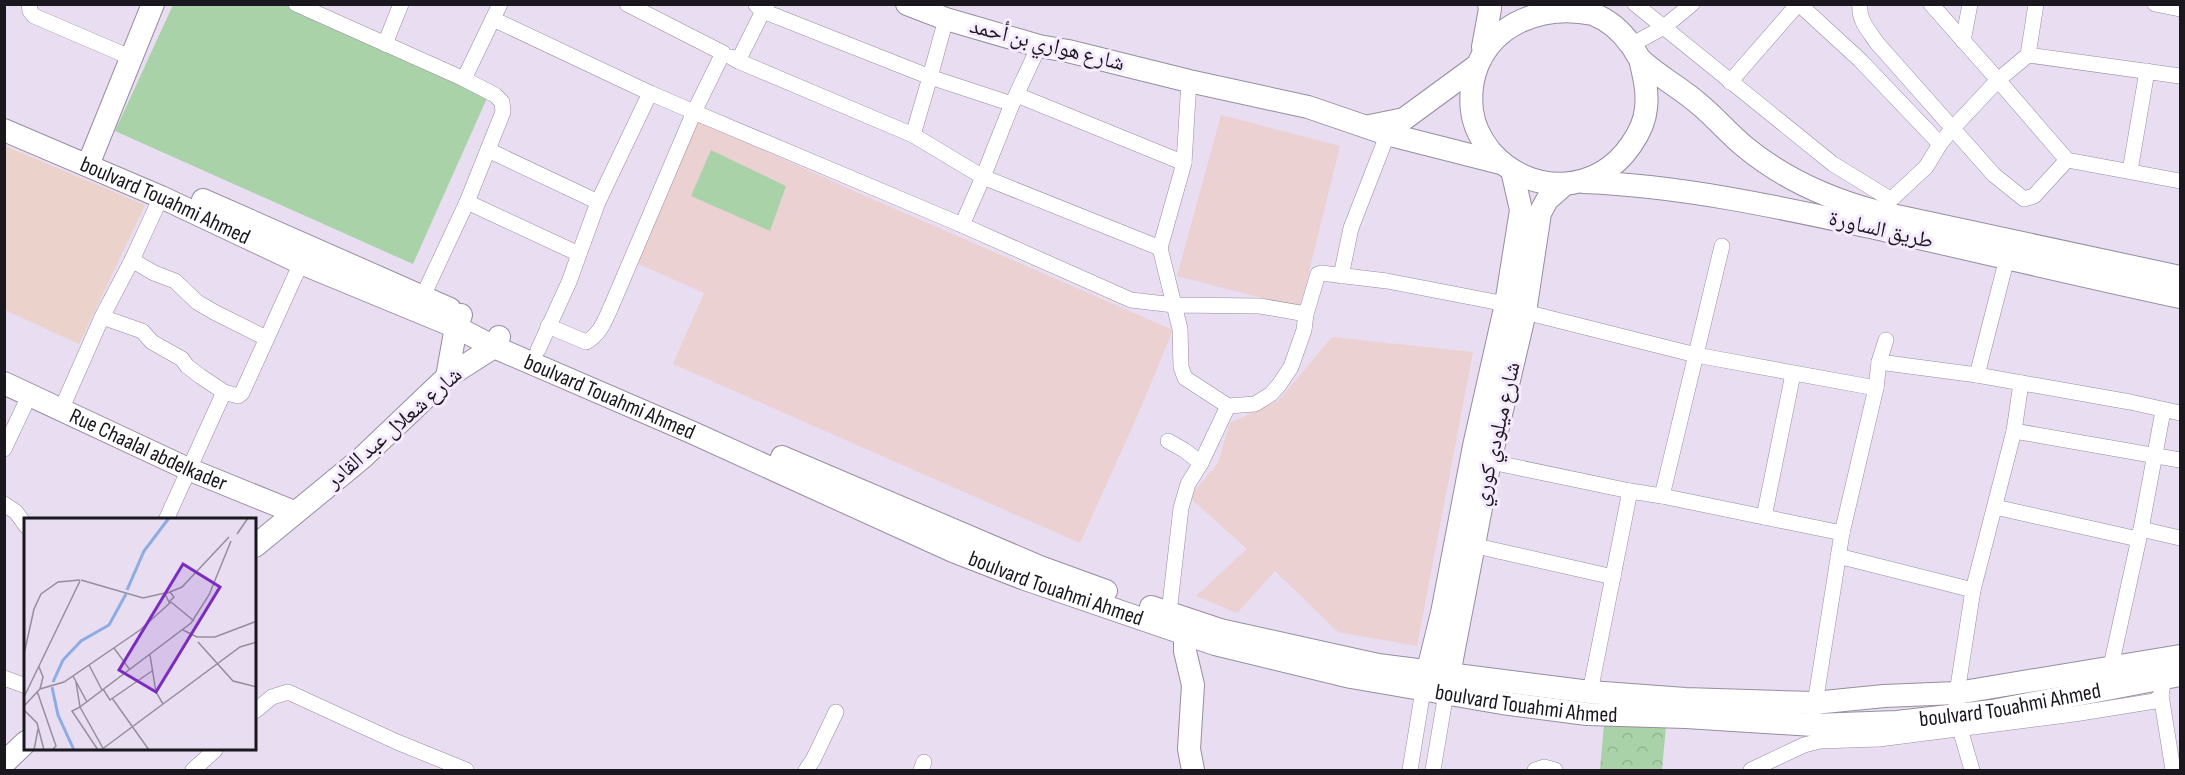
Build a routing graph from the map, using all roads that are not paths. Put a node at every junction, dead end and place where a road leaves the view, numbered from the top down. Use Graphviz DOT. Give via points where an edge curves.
graph roads {
  1 [pos="29,4"];
  2 [pos="153,4"];
  3 [pos="296,4"];
  4 [pos="401,4"];
  5 [pos="500,4"];
  6 [pos="627,4"];
  7 [pos="1489,4"];
  8 [pos="1635,4"];
  9 [pos="1692,4"];
  10 [pos="1798,4"];
  11 [pos="1860,4"];
  12 [pos="1931,4"];
  13 [pos="1970,4"];
  14 [pos="2036,4"];
  15 [pos="2155,4"];
  16 [pos="908,5"];
  17 [pos="762,7"];
  18 [pos="1588,9"];
  19 [pos="2181,9"];
  20 [pos="493,19"];
  21 [pos="946,19"];
  22 [pos="1664,27"];
  23 [pos="1963,40"];
  24 [pos="385,44"];
  25 [pos="1039,46"];
  26 [pos="723,52"];
  27 [pos="1635,52"];
  28 [pos="2028,55"];
  29 [pos="132,58"];
  30 [pos="1479,58"];
  31 [pos="738,61"];
  32 [pos="2147,71"];
  33 [pos="2181,76"];
  34 [pos="930,77"];
  35 [pos="464,79"];
  36 [pos="1998,80"];
  37 [pos="1189,81"];
  38 [pos="1730,82"];
  39 [pos="650,93"];
  40 [pos="1015,100"];
  41 [pos="694,112"];
  42 [pos="4,114"];
  43 [pos="1390,128"];
  44 [pos="1952,129"];
  45 [pos="4,130"];
  46 [pos="913,135"];
  47 [pos="1940,144"];
  48 [pos="488,150"];
  49 [pos="90,159"];
  50 [pos="2067,159"];
  51 [pos="1184,163"];
  52 [pos="1506,167"];
  53 [pos="2130,171"];
  54 [pos="983,177"];
  55 [pos="2181,180"];
  56 [pos="1572,183"];
  57 [pos="161,197"];
  58 [pos="467,202"];
  59 [pos="598,202"];
  60 [pos="1884,206"];
  61 [pos="962,225"];
  62 [pos="1722,246"];
  63 [pos="1161,248"];
  64 [pos="579,254"];
  65 [pos="2007,258"];
  66 [pos="132,260"];
  67 [pos="301,263"];
  68 [pos="1341,276"];
  69 [pos="2180,289"];
  70 [pos="423,297"];
  71 [pos="1174,306"];
  72 [pos="1515,308"];
  73 [pos="1306,314"];
  74 [pos="102,317"];
  75 [pos="458,321"];
  76 [pos="548,326"];
  77 [pos="266,338"];
  78 [pos="498,340"];
  79 [pos="1886,340"];
  80 [pos="538,350"];
  81 [pos="1696,355"];
  82 [pos="1879,362"];
  83 [pos="1792,374"];
  84 [pos="1977,375"];
  85 [pos="447,377"];
  86 [pos="4,383"];
  87 [pos="2021,383"];
  88 [pos="1876,388"];
  89 [pos="224,392"];
  90 [pos="30,394"];
  91 [pos="1228,406"];
  92 [pos="61,410"];
  93 [pos="2163,411"];
  94 [pos="2181,413"];
  95 [pos="2014,431"];
  96 [pos="1168,441"];
  97 [pos="4,449"];
  98 [pos="2154,454"];
  99 [pos="1481,460"];
  100 [pos="2181,460"];
  101 [pos="1202,463"];
  102 [pos="188,469"];
  103 [pos="1630,491"];
  104 [pos="1662,496"];
  105 [pos="853,497"];
  106 [pos="4,504"];
  107 [pos="1995,507"];
  108 [pos="294,512"];
  109 [pos="1764,517"];
  110 [pos="167,518"];
  111 [pos="24,523"];
  112 [pos="1842,533"];
  113 [pos="2139,534"];
  114 [pos="2181,538"];
  115 [pos="256,545"];
  116 [pos="1472,545"];
  117 [pos="1838,556"];
  118 [pos="1613,577"];
  119 [pos="1973,590"];
  120 [pos="1180,622"];
  121 [pos="1217,637"];
  122 [pos="2181,656"];
  123 [pos="2111,666"];
  124 [pos="4,678"];
  125 [pos="1437,682"];
  126 [pos="2169,682"];
  127 [pos="24,685"];
  128 [pos="1193,685"];
  129 [pos="1590,692"];
  130 [pos="1814,703"];
  131 [pos="256,710"];
  132 [pos="836,712"];
  133 [pos="1958,712"];
  134 [pos="1813,725"];
  135 [pos="24,744"];
  136 [pos="214,751"];
  137 [pos="1191,760"];
  138 [pos="4,763"];
  139 [pos="193,771"];
  140 [pos="466,771"];
  141 [pos="806,771"];
  142 [pos="1181,771"];
  143 [pos="1410,771"];
  144 [pos="1433,771"];
  145 [pos="1535,771"];
  146 [pos="1555,771"];
  147 [pos="1750,771"];
  148 [pos="1972,771"];
  149 [pos="2173,771"];
  1 -- 29 [label="street" via="34,16"];
  2 -- 29 [label="main road"];
  3 -- 24 [label="street"];
  4 -- 24 [label="street"];
  5 -- 20 [label="street"];
  6 -- 26 [label="street"];
  7 -- 30 [label="main road"];
  8 -- 22 [label="street"];
  9 -- 22 [label="street"];
  10 -- 38 [label="street"];
  10 -- 47 [label="street" via="1860,60"];
  11 -- 44 [label="street" via="1863,23"];
  12 -- 23 [label="street"];
  13 -- 23 [label="street"];
  14 -- 28 [label="street"];
  15 -- 19 [label="street"];
  16 -- 21 [label="main road, شارع هواري بن أحمد"];
  17 -- 31 [label="street"];
  17 -- 34 [label="street"];
  18 -- 27 [label="main road" via="1621,32"];
  18 -- 30 [label="main road" via="1544,8 1520,16 1499,30"];
  20 -- 35 [label="street"];
  20 -- 39 [label="street"];
  21 -- 25 [label="main road, شارع هواري بن أحمد"];
  21 -- 34 [label="street"];
  22 -- 27 [label="street"];
  22 -- 38 [label="street"];
  23 -- 36 [label="street"];
  24 -- 35 [label="street"];
  25 -- 37 [label="main road, شارع هواري بن أحمد"];
  25 -- 40 [label="street"];
  26 -- 31 [label="street"];
  26 -- 41 [label="street"];
  27 -- 56 [label="main road" via="1647,84 1646,110 1638,135 1624,156 1604,172"];
  27 -- 60 [label="main road, طريق الساورة" via="1699,103 1744,147 1787,177 1841,202"];
  28 -- 32 [label="street"];
  28 -- 36 [label="street"];
  29 -- 49 [label="main road"];
  30 -- 43 [label="main road" via="1417,111"];
  30 -- 52 [label="main road" via="1470,93 1473,119 1484,143"];
  31 -- 46 [label="street"];
  32 -- 33 [label="street"];
  32 -- 53 [label="street"];
  34 -- 40 [label="street"];
  34 -- 46 [label="street"];
  35 -- 48 [label="street" via="502,102 503,112"];
  36 -- 44 [label="street"];
  36 -- 50 [label="street"];
  37 -- 43 [label="main road, شارع هواري بن أحمد" via="1308,107 1365,127"];
  37 -- 51 [label="street"];
  38 -- 60 [label="street"];
  39 -- 41 [label="street"];
  39 -- 59 [label="street"];
  40 -- 51 [label="street"];
  40 -- 54 [label="street"];
  41 -- 61 [label="street"];
  41 -- 76 [label="street" via="598,333 586,342"];
  42 -- 49 [label="main road, boulvard Touahmi Ahmed"];
  43 -- 52 [label="main road"];
  43 -- 68 [label="street" via="1352,228"];
  44 -- 47 [label="street"];
  44 -- 50 [label="street" via="1994,175 2024,199 2034,196"];
  45 -- 49 [label="main road, boulvard Touahmi Ahmed"];
  46 -- 54 [label="street"];
  47 -- 60 [label="street" via="1919,176"];
  48 -- 58 [label="street"];
  48 -- 59 [label="street"];
  49 -- 57 [label="main road, boulvard Touahmi Ahmed"];
  49 -- 70 [label="main road, boulvard Touahmi Ahmed"];
  50 -- 53 [label="street"];
  51 -- 63 [label="street"];
  52 -- 56 [label="main road" via="1546,183"];
  52 -- 72 [label="main road, شارع ميلودي كوري" via="1521,210"];
  53 -- 55 [label="street"];
  54 -- 61 [label="street"];
  54 -- 63 [label="street"];
  56 -- 65 [label="main road, طريق الساورة" via="1706,193"];
  56 -- 72 [label="main road, شارع ميلودي كوري" via="1547,200 1540,213"];
  57 -- 66 [label="street"];
  57 -- 67 [label="main road, boulvard Touahmi Ahmed"];
  58 -- 64 [label="street"];
  58 -- 70 [label="street"];
  59 -- 64 [label="street"];
  60 -- 69 [label="main road, طريق الساورة"];
  61 -- 71 [label="street" via="1109,292 1131,300"];
  62 -- 81 [label="street"];
  63 -- 71 [label="street"];
  64 -- 76 [label="street"];
  65 -- 69 [label="main road, طريق الساورة"];
  65 -- 84 [label="street"];
  66 -- 74 [label="street"];
  66 -- 77 [label="street" via="175,281 197,302"];
  67 -- 75 [label="main road, boulvard Touahmi Ahmed"];
  67 -- 77 [label="street"];
  68 -- 72 [label="street" via="1387,281"];
  68 -- 73 [label="street" via="1316,276"];
  70 -- 75 [label="main road, boulvard Touahmi Ahmed"];
  71 -- 73 [label="street" via="1260,306"];
  71 -- 91 [label="street" via="1185,378"];
  72 -- 81 [label="street"];
  72 -- 99 [label="main road, شارع ميلودي كوري"];
  73 -- 91 [label="street" via="1294,359 1279,385 1255,404"];
  74 -- 89 [label="street" via="142,331"];
  74 -- 92 [label="street"];
  75 -- 78 [label="main road, boulvard Touahmi Ahmed"];
  75 -- 85 [label="main road"];
  76 -- 80 [label="street"];
  77 -- 89 [label="street" via="242,393 237,396"];
  78 -- 80 [label="main road, boulvard Touahmi Ahmed"];
  78 -- 85 [label="main road, شارع شعلال عبد القادر"];
  78 -- 105 [label="main road, boulvard Touahmi Ahmed"];
  79 -- 82 [label="street"];
  80 -- 105 [label="main road, boulvard Touahmi Ahmed"];
  81 -- 83 [label="street"];
  81 -- 104 [label="street"];
  82 -- 84 [label="street"];
  82 -- 88 [label="street"];
  83 -- 88 [label="street"];
  83 -- 109 [label="street"];
  84 -- 87 [label="street"];
  85 -- 108 [label="main road, شارع شعلال عبد القادر" via="362,458"];
  86 -- 90 [label="main road, Rue Chaalal abdelkader"];
  87 -- 93 [label="street"];
  87 -- 95 [label="street"];
  88 -- 112 [label="street"];
  89 -- 102 [label="street"];
  90 -- 92 [label="main road, Rue Chaalal abdelkader"];
  90 -- 97 [label="street"];
  91 -- 101 [label="street"];
  92 -- 102 [label="main road, Rue Chaalal abdelkader"];
  93 -- 94 [label="street"];
  93 -- 98 [label="street"];
  95 -- 98 [label="street"];
  95 -- 107 [label="street"];
  96 -- 101 [label="street"];
  98 -- 100 [label="street"];
  98 -- 113 [label="street"];
  99 -- 103 [label="street"];
  99 -- 116 [label="main road, شارع ميلودي كوري"];
  99 -- 125 [label="main road, شارع ميلودي كوري" via="1442,613"];
  101 -- 120 [label="street" via="1188,484 1181,508"];
  102 -- 108 [label="main road, Rue Chaalal abdelkader"];
  102 -- 110 [label="street"];
  103 -- 104 [label="street"];
  103 -- 118 [label="street"];
  104 -- 109 [label="street"];
  105 -- 120 [label="main road, boulvard Touahmi Ahmed" via="937,534 1040,567"];
  106 -- 111 [label="street"];
  107 -- 113 [label="street"];
  107 -- 119 [label="street"];
  108 -- 115 [label="main road, شارع شعلال عبد القادر"];
  109 -- 112 [label="street"];
  112 -- 117 [label="street"];
  113 -- 114 [label="street"];
  113 -- 123 [label="street"];
  116 -- 118 [label="street"];
  116 -- 125 [label="main road, شارع ميلودي كوري"];
  117 -- 119 [label="street"];
  117 -- 130 [label="street"];
  118 -- 129 [label="street"];
  119 -- 133 [label="street"];
  120 -- 121 [label="main road, boulvard Touahmi Ahmed"];
  120 -- 128 [label="main road"];
  121 -- 125 [label="main road, boulvard Touahmi Ahmed" via="1378,665"];
  121 -- 128 [label="main road"];
  122 -- 123 [label="main road, boulvard Touahmi Ahmed"];
  123 -- 133 [label="main road, boulvard Touahmi Ahmed"];
  124 -- 127 [label="street"];
  125 -- 129 [label="main road, boulvard Touahmi Ahmed"];
  125 -- 134 [label="main road, boulvard Touahmi Ahmed" via="1587,714"];
  125 -- 143 [label="street"];
  125 -- 144 [label="street"];
  126 -- 133 [label="main road, boulvard Touahmi Ahmed" via="1992,711"];
  126 -- 149 [label="street"];
  128 -- 137 [label="main road"];
  129 -- 130 [label="main road, boulvard Touahmi Ahmed"];
  130 -- 133 [label="main road, boulvard Touahmi Ahmed" via="1884,696"];
  130 -- 134 [label="street"];
  131 -- 140 [label="street" via="272,697 288,692"];
  132 -- 141 [label="street"];
  133 -- 134 [label="main road, boulvard Touahmi Ahmed" via="1897,722"];
  133 -- 147 [label="street" via="1879,739 1820,741"];
  133 -- 148 [label="street"];
  135 -- 138 [label="main road"];
  136 -- 139 [label="street"];
  137 -- 142 [label="main road"];
  145 -- 146 [label="street" via="1544,766"];
}
